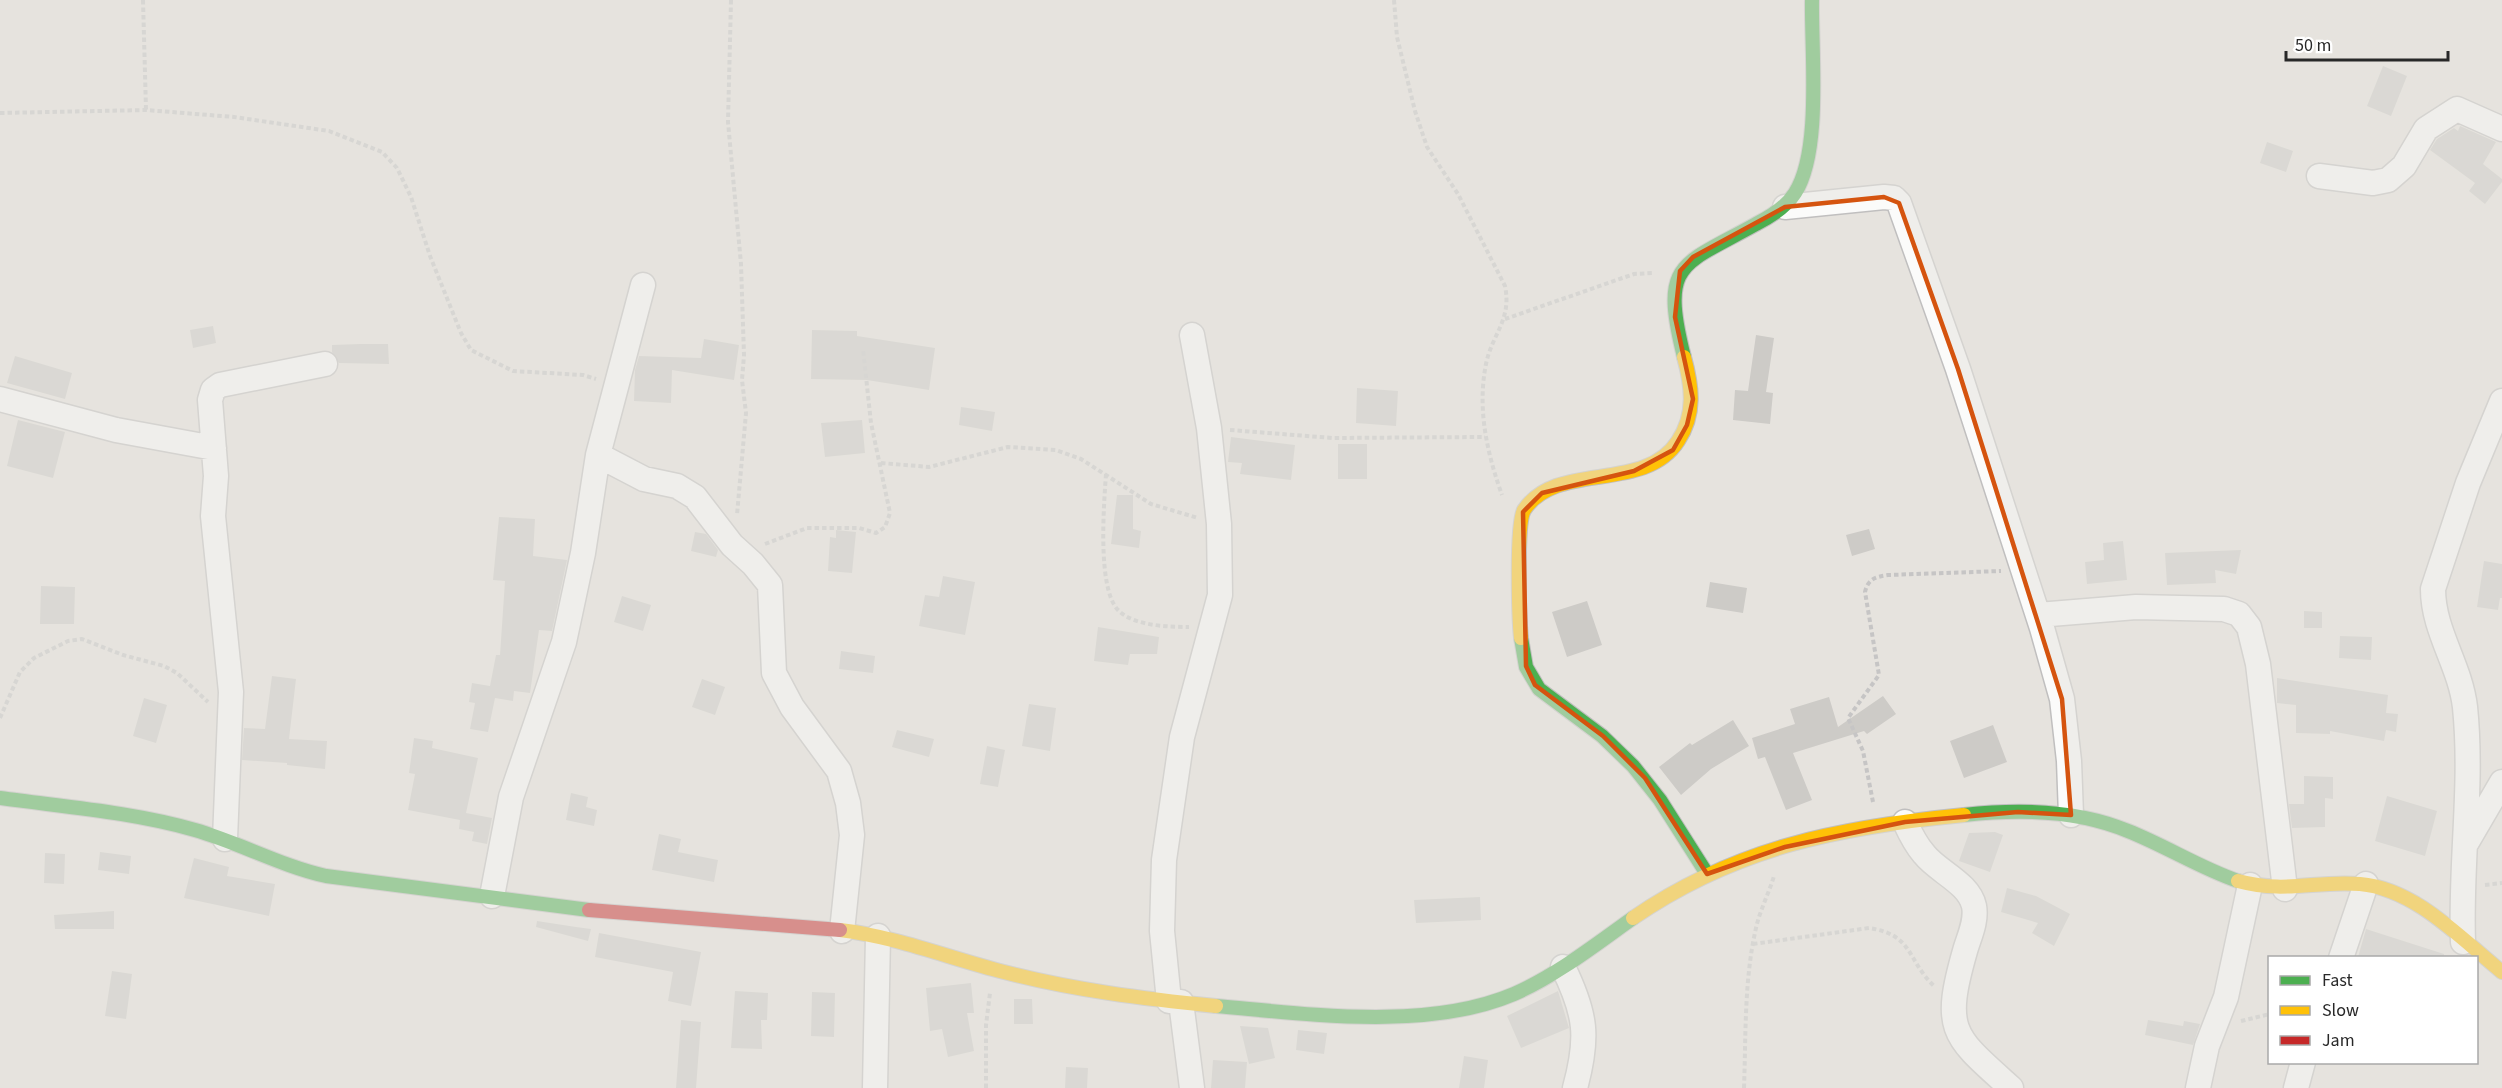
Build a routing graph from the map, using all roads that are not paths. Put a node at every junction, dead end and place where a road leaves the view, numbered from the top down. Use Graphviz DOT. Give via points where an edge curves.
graph roads {
  1 [pos="1812,0"];
  2 [pos="2502,129"];
  3 [pos="2319,176"];
  4 [pos="1785,207"];
  5 [pos="643,285"];
  6 [pos="1192,335"];
  7 [pos="325,364"];
  8 [pos="0,399"];
  9 [pos="2502,401"];
  10 [pos="214,448"];
  11 [pos="598,455"];
  12 [pos="2038,615"];
  13 [pos="2502,782"];
  14 [pos="0,798"];
  15 [pos="2071,815"];
  16 [pos="1905,822"];
  17 [pos="225,839"];
  18 [pos="2465,846"];
  19 [pos="1707,874"];
  20 [pos="2366,884"];
  21 [pos="2250,885"];
  22 [pos="2285,889"];
  23 [pos="492,896"];
  24 [pos="842,931"];
  25 [pos="878,936"];
  26 [pos="2463,942"];
  27 [pos="2341,956"];
  28 [pos="1563,967"];
  29 [pos="2502,972"];
  30 [pos="1175,1001"];
  31 [pos="2302,1064"];
  32 [pos="875,1088"];
  33 [pos="1192,1088"];
  34 [pos="1575,1088"];
  35 [pos="2011,1088"];
  36 [pos="2198,1088"];
  37 [pos="2296,1088"];
  1 -- 4 [label="street" via="1807,148 1802,177"];
  2 -- 3 [label="street" via="2457,109 2426,129 2404,166 2388,180 2373,183"];
  4 -- 12 [label="street" via="1884,197 1899,203"];
  4 -- 19 [label="street" via="1759,225 1694,257 1680,271 1675,317 1693,399 1687,425 1673,450 1634,471 1580,481 1531,499 1523,512 1522,641 1526,666 1535,685 1603,736 1645,778"];
  5 -- 11 [label="street"];
  6 -- 30 [label="street" via="1209,428 1219,524 1220,595 1182,737 1166,849 1162,931"];
  7 -- 10 [label="street" via="236,381 213,390 210,400"];
  8 -- 10 [label="street" via="116,430"];
  9 -- 18 [label="street" via="2468,483 2433,589 2439,627 2463,692"];
  10 -- 17 [label="street" via="213,516 232,726 225,788"];
  11 -- 23 [label="street" via="584,553 564,642 511,797"];
  11 -- 24 [label="street" via="644,479 677,486 695,497 770,585 774,673 792,707 838,771 848,803 852,835"];
  12 -- 15 [label="street" via="2062,699"];
  12 -- 22 [label="street" via="2136,607 2224,609 2239,614 2249,627 2258,664"];
  13 -- 18 [label="street"];
  14 -- 17 [label="street" via="142,817"];
  15 -- 16 [label="street" via="2018,812"];
  15 -- 21 [label="street" via="2150,838"];
  16 -- 19 [label="street" via="1785,847"];
  16 -- 35 [label="street" via="1924,854 1964,889 1975,909 1954,1006 1954,1026 1977,1059"];
  17 -- 23 [label="street" via="314,873 391,886"];
  18 -- 26 [label="street"];
  19 -- 28 [label="street" via="1678,889"];
  20 -- 22 [label="street"];
  20 -- 26 [label="street" via="2408,900"];
  20 -- 27 [label="street"];
  21 -- 22 [label="street"];
  21 -- 36 [label="street" via="2226,997 2207,1046"];
  23 -- 24 [label="street" via="663,918"];
  24 -- 25 [label="street"];
  25 -- 30 [label="street" via="1081,989"];
  25 -- 32 [label="street"];
  26 -- 29 [label="street"];
  28 -- 30 [label="street" via="1513,996 1483,1007 1436,1015 1375,1016"];
  28 -- 34 [label="street" via="1585,1032 1584,1056"];
  30 -- 33 [label="street"];
  31 -- 37 [label="street"];
}
